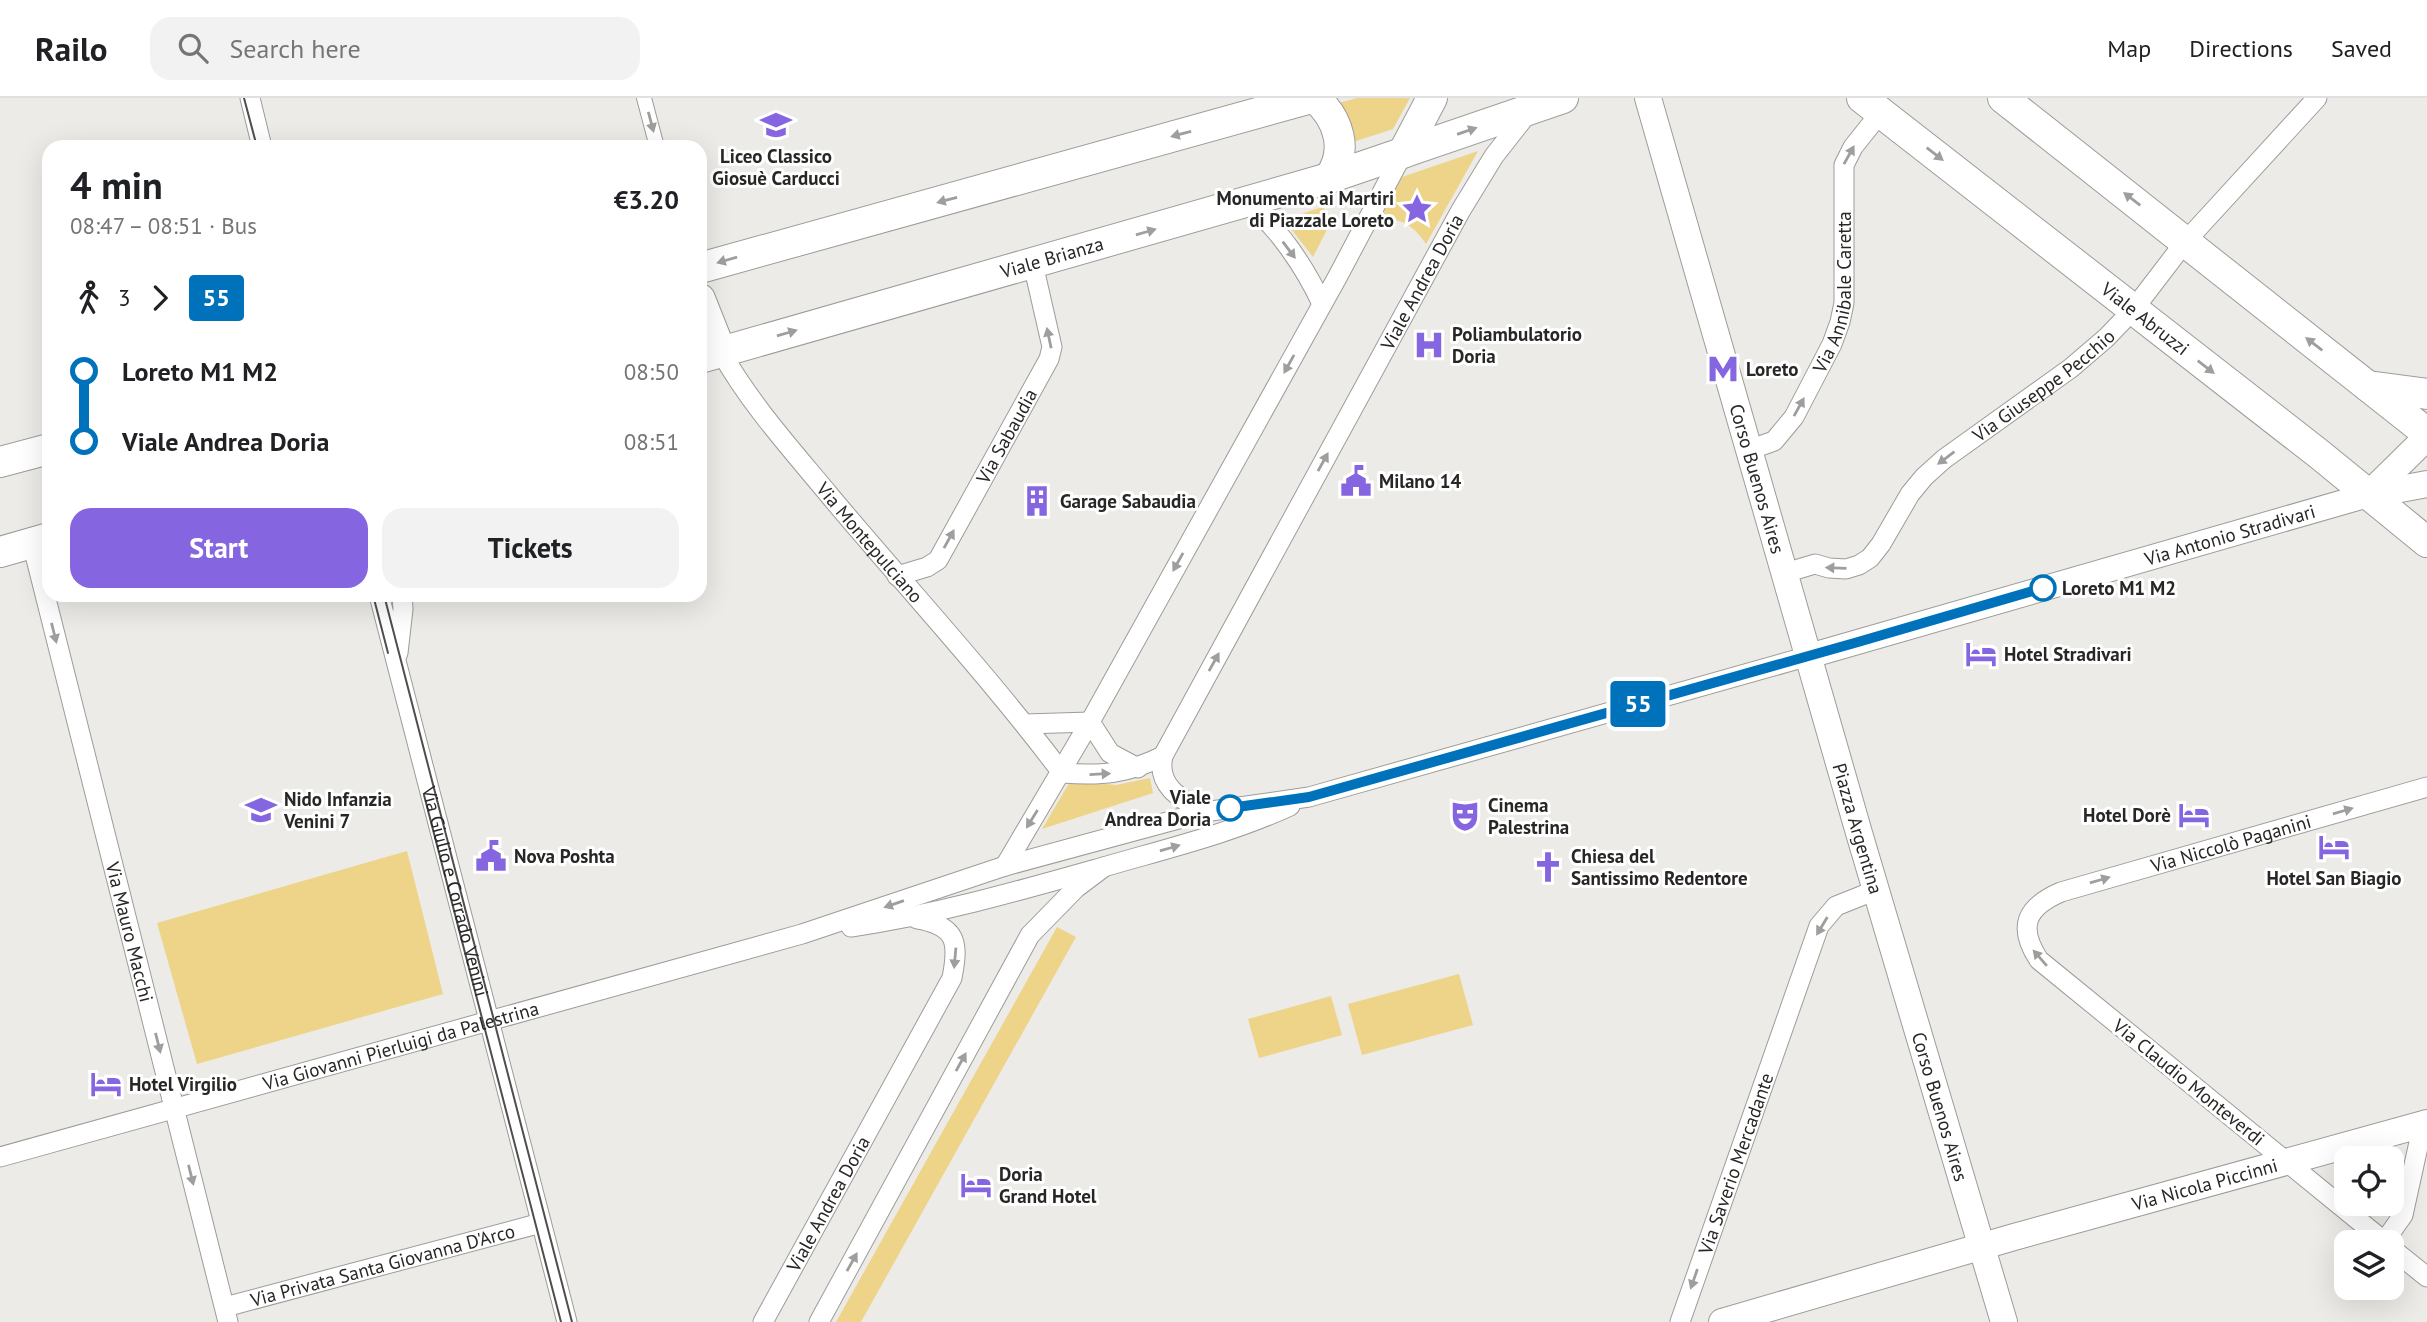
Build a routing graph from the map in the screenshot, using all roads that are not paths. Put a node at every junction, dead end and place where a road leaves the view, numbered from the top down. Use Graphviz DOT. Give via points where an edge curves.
graph roads {
  1 [pos="250,98"];
  2 [pos="644,98"];
  3 [pos="1313,98"];
  4 [pos="1432,98"];
  5 [pos="1563,98"];
  6 [pos="1647,98"];
  7 [pos="2003,98"];
  8 [pos="2316,98"];
  9 [pos="1872,105"];
  10 [pos="1245,107"];
  11 [pos="1531,109"];
  12 [pos="260,140"];
  13 [pos="655,140"];
  14 [pos="1402,153"];
  15 [pos="1329,178"];
  16 [pos="1246,202"];
  17 [pos="2185,242"];
  18 [pos="1033,264"];
  19 [pos="707,266"];
  20 [pos="1322,304"];
  21 [pos="2133,310"];
  22 [pos="707,335"];
  23 [pos="711,355"];
  24 [pos="2368,386"];
  25 [pos="2427,394"];
  26 [pos="2427,435"];
  27 [pos="42,450"];
  28 [pos="1749,450"];
  29 [pos="2,454"];
  30 [pos="2427,484"];
  31 [pos="2368,495"];
  32 [pos="40,540"];
  33 [pos="2427,542"];
  34 [pos="0,552"];
  35 [pos="1785,573"];
  36 [pos="897,576"];
  37 [pos="55,602"];
  38 [pos="381,602"];
  39 [pos="402,602"];
  40 [pos="1809,656"];
  41 [pos="397,664"];
  42 [pos="1090,722"];
  43 [pos="1025,724"];
  44 [pos="1163,756"];
  45 [pos="1138,768"];
  46 [pos="1062,773"];
  47 [pos="2427,787"];
  48 [pos="1309,797"];
  49 [pos="1204,812"];
  50 [pos="1073,848"];
  51 [pos="1005,866"];
  52 [pos="1104,867"];
  53 [pos="1029,890"];
  54 [pos="1876,890"];
  55 [pos="2038,906"];
  56 [pos="913,918"];
  57 [pos="802,934"];
  58 [pos="1789,1006"];
  59 [pos="489,1022"];
  60 [pos="175,1109"];
  61 [pos="2425,1124"];
  62 [pos="0,1157"];
  63 [pos="2286,1162"];
  64 [pos="541,1223"];
  65 [pos="2369,1230"];
  66 [pos="2392,1230"];
  67 [pos="1982,1247"];
  68 [pos="2404,1259"];
  69 [pos="2427,1277"];
  70 [pos="226,1314"];
  71 [pos="567,1322"];
  72 [pos="763,1322"];
  73 [pos="820,1322"];
  74 [pos="1680,1322"];
  75 [pos="1722,1322"];
  76 [pos="2004,1322"];
  1 -- 12 [label="street"];
  2 -- 13 [label="street, one-way"];
  3 -- 10 [label="main road"];
  3 -- 15 [label="main road" via="1335,120 1339,132 1339,159"];
  4 -- 14 [label="main road"];
  5 -- 11 [label="main road, Viale Brianza"];
  6 -- 28 [label="main road, Corso Buenos Aires"];
  17 -- 7 [label="main road, one-way"];
  8 -- 17 [label="street, Via Giuseppe Pecchio"];
  9 -- 21 [label="main road, Viale Abruzzi, one-way"];
  28 -- 9 [label="street, Via Annibale Caretta, one-way" via="1774,441 1794,417 1838,330 1844,303 1844,165"];
  10 -- 19 [label="main road, one-way"];
  14 -- 11 [label="main road, Viale Brianza, one-way"];
  44 -- 11 [label="street, Viale Andrea Doria, one-way" via="1461,209"];
  14 -- 15 [label="main road, Viale Brianza"];
  14 -- 20 [label="street"];
  15 -- 16 [label="main road, Viale Brianza"];
  18 -- 16 [label="main road, Viale Brianza, one-way"];
  16 -- 20 [label="street, one-way" via="1262,214 1312,281"];
  17 -- 21 [label="street, Via Giuseppe Pecchio"];
  24 -- 17 [label="main road, one-way"];
  23 -- 18 [label="main road, Viale Brianza, one-way"];
  36 -- 18 [label="street, Via Sabaudia, one-way" via="938,559 1049,359 1052,347"];
  20 -- 42 [label="street, one-way"];
  21 -- 31 [label="main road, Viale Abruzzi, one-way"];
  21 -- 35 [label="street, Via Giuseppe Pecchio, one-way" via="2071,369 1931,470 1910,494 1870,558 1854,567 1815,564"];
  22 -- 23 [label="main road"];
  23 -- 36 [label="street, Via Montepulciano"];
  24 -- 25 [label="main road"];
  24 -- 26 [label="main road"];
  26 -- 31 [label="main road"];
  27 -- 29 [label="main road"];
  28 -- 35 [label="main road, Corso Buenos Aires"];
  30 -- 31 [label="main road"];
  31 -- 33 [label="main road, Viale Abruzzi"];
  31 -- 40 [label="street, Via Antonio Stradivari"];
  32 -- 34 [label="main road"];
  35 -- 40 [label="main road, Corso Buenos Aires"];
  36 -- 43 [label="street, Via Montepulciano"];
  37 -- 60 [label="street, Via Mauro Macchi, one-way"];
  38 -- 41 [label="street, Via Giulio e Corrado Venini"];
  39 -- 41 [label="street, Via Giulio e Corrado Venini"];
  40 -- 48 [label="street, Via Giovanni Pierluigi da Palestrina"];
  40 -- 54 [label="main road, Piazza Argentina"];
  41 -- 59 [label="street, Via Giulio e Corrado Venini"];
  42 -- 43 [label="street"];
  42 -- 45 [label="street" via="1110,753"];
  42 -- 46 [label="street"];
  43 -- 46 [label="street, Via Montepulciano"];
  44 -- 45 [label="street"];
  44 -- 49 [label="street" via="1163,776 1169,789"];
  46 -- 45 [label="street, one-way" via="1101,775"];
  46 -- 51 [label="street, one-way"];
  55 -- 47 [label="street, Via Niccolò Paganini, one-way" via="2087,884"];
  48 -- 49 [label="street, Via Giovanni Pierluigi da Palestrina"];
  52 -- 48 [label="street, Via Giovanni Pierluigi da Palestrina, one-way" via="1227,832"];
  49 -- 50 [label="street, Via Giovanni Pierluigi da Palestrina"];
  50 -- 51 [label="street, Via Giovanni Pierluigi da Palestrina"];
  50 -- 53 [label="street, Via Giovanni Pierluigi da Palestrina"];
  51 -- 57 [label="street, Via Giovanni Pierluigi da Palestrina, one-way"];
  52 -- 53 [label="street, Via Giovanni Pierluigi da Palestrina"];
  73 -- 52 [label="street, one-way" via="1030,935"];
  53 -- 56 [label="street, Via Giovanni Pierluigi da Palestrina"];
  54 -- 58 [label="street, Piazza Argentina, one-way" via="1836,906 1819,926"];
  54 -- 67 [label="main road, Corso Buenos Aires"];
  63 -- 55 [label="street, Via Claudio Monteverdi, one-way" via="2039,960 2026,931"];
  56 -- 57 [label="street, Via Giovanni Pierluigi da Palestrina"];
  56 -- 72 [label="street, Viale Andrea Doria, one-way" via="945,928 956,942 952,978"];
  57 -- 59 [label="street, Via Giovanni Pierluigi da Palestrina"];
  58 -- 74 [label="street, Via Saverio Mercadante, one-way"];
  59 -- 60 [label="street, Via Giovanni Pierluigi da Palestrina"];
  59 -- 64 [label="street, Via Giulio e Corrado Venini"];
  60 -- 62 [label="street, Via Giovanni Pierluigi da Palestrina"];
  60 -- 70 [label="street, Via Mauro Macchi, one-way"];
  61 -- 63 [label="main road, Via Nicola Piccinni"];
  61 -- 66 [label="street" via="2403,1215"];
  63 -- 65 [label="street, Via Claudio Monteverdi"];
  63 -- 67 [label="main road, Via Nicola Piccinni"];
  64 -- 70 [label="street, Via Privata Santa Giovanna D'Arco"];
  64 -- 71 [label="street, Via Giulio e Corrado Venini"];
  67 -- 75 [label="main road, Via Nicola Piccinni"];
  67 -- 76 [label="main road, Corso Buenos Aires"];
  68 -- 69 [label="street"];
}
